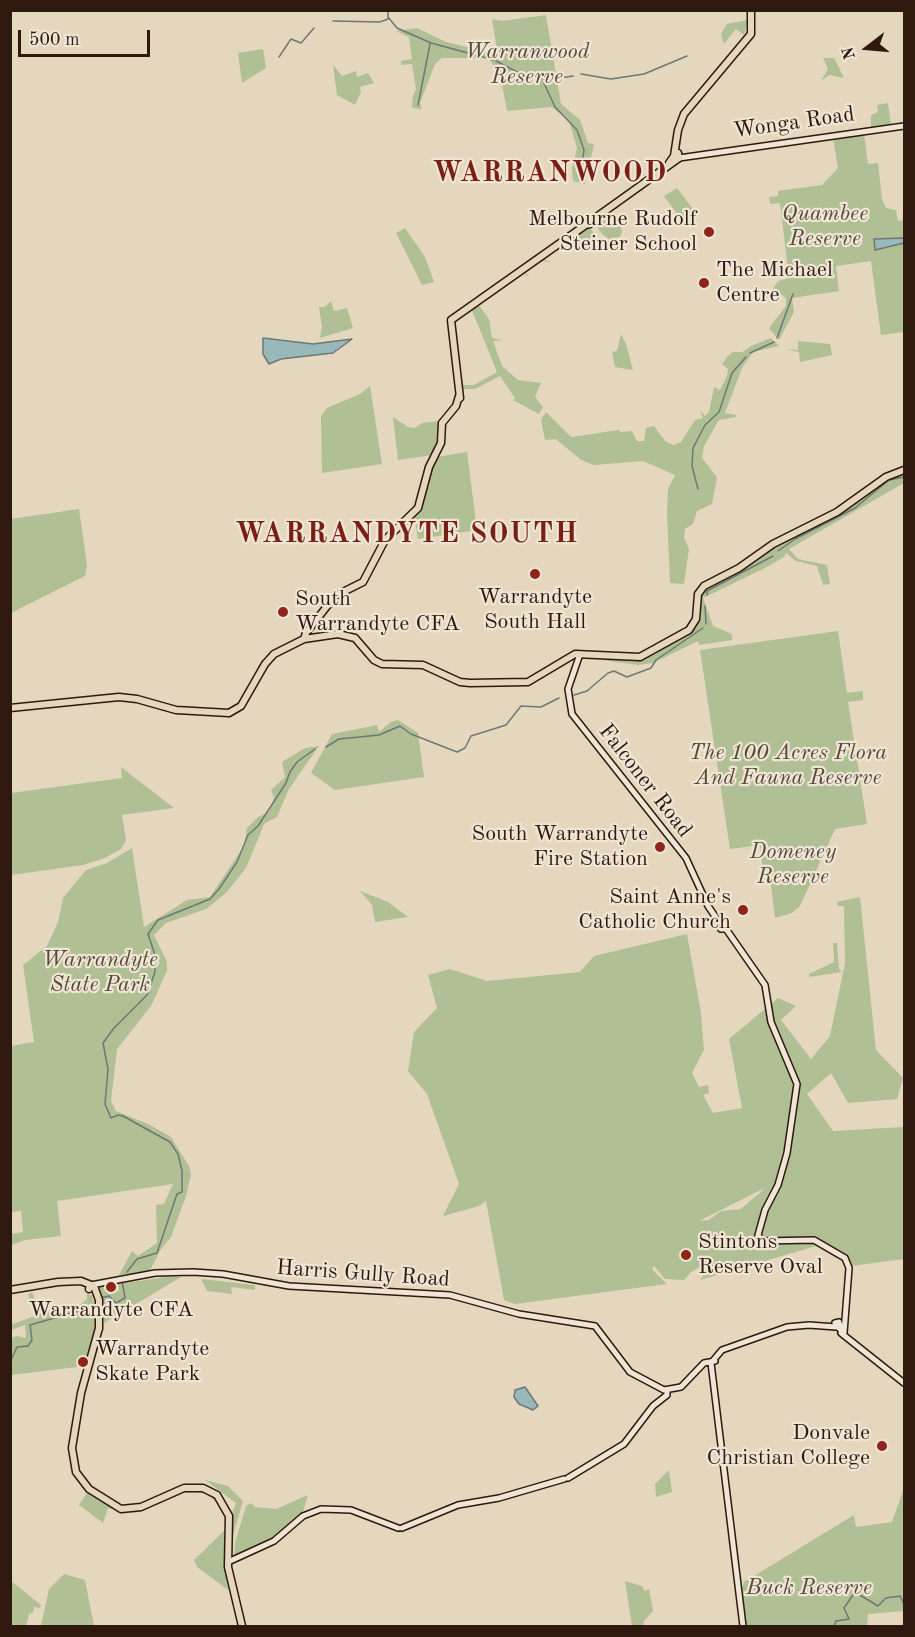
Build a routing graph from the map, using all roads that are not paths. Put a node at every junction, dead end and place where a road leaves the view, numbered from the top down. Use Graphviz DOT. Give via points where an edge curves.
graph roads {
  1 [pos="751,10"];
  2 [pos="904,126"];
  3 [pos="677,156"];
  4 [pos="904,470"];
  5 [pos="307,636"];
  6 [pos="578,659"];
  7 [pos="10,708"];
  8 [pos="92,1287"];
  9 [pos="10,1290"];
  10 [pos="845,1314"];
  11 [pos="837,1325"];
  12 [pos="845,1335"];
  13 [pos="711,1363"];
  14 [pos="904,1383"];
  15 [pos="666,1392"];
  16 [pos="231,1562"];
  17 [pos="242,1626"];
  18 [pos="742,1626"];
  1 -- 3 [label="main road" via="753,27 749,37 687,110 679,126"];
  2 -- 3 [label="main road, Wonga Road"];
  3 -- 5 [label="main road, Wonga Road" via="451,320 458,404 442,423 441,443 429,467 418,508 385,540 363,582 335,596"];
  4 -- 6 [label="main road" via="704,586 697,597 694,622 684,633 640,657"];
  5 -- 6 [label="main road" via="344,634 355,638 382,664 423,665 470,683 528,682"];
  5 -- 7 [label="main road" via="271,657 242,706 229,713 172,710 119,697"];
  6 -- 10 [label="main road, Falconer Road" via="568,689 572,714 686,858 713,914 765,986 774,1030 797,1084 787,1153 758,1235 762,1241 814,1240 843,1256 849,1268"];
  8 -- 9 [label="main road" via="54,1283"];
  8 -- 15 [label="main road, Harris Gully Road" via="100,1281 155,1273 213,1273 289,1286 450,1295 519,1314 595,1326 631,1373"];
  8 -- 16 [label="main road" via="98,1298 99,1328 77,1419 72,1462 79,1477 111,1505 126,1510 184,1488 213,1492 228,1514"];
  10 -- 11 [label="main road"];
  10 -- 12 [label="main road"];
  11 -- 12 [label="main road"];
  11 -- 13 [label="main road" via="790,1326 725,1348"];
  12 -- 14 [label="main road"];
  13 -- 15 [label="main road" via="685,1384"];
  13 -- 18 [label="main road"];
  15 -- 16 [label="main road" via="624,1444 566,1478 499,1498 458,1505 400,1528 351,1510 321,1509 303,1516 274,1541"];
  16 -- 17 [label="main road"];
}
